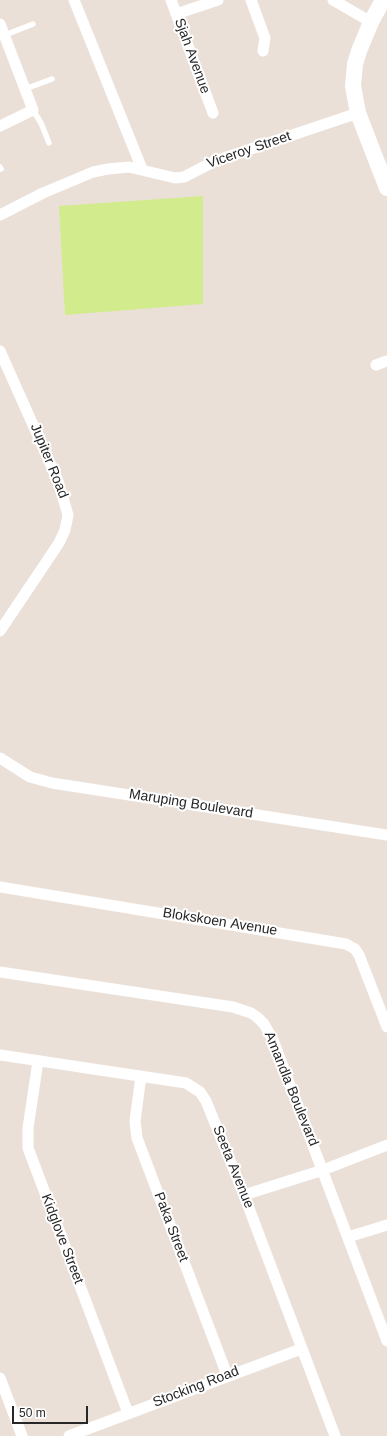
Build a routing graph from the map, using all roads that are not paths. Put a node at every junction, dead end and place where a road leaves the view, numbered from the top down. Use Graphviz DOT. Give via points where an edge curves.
graph roads {
  1 [pos="74,0"];
  2 [pos="171,0"];
  3 [pos="218,0"];
  4 [pos="251,0"];
  5 [pos="333,0"];
  6 [pos="383,0"];
  7 [pos="176,14"];
  8 [pos="371,22"];
  9 [pos="0,24"];
  10 [pos="33,24"];
  11 [pos="4,36"];
  12 [pos="264,51"];
  13 [pos="52,79"];
  14 [pos="25,89"];
  15 [pos="33,110"];
  16 [pos="212,113"];
  17 [pos="358,113"];
  18 [pos="0,126"];
  19 [pos="49,143"];
  20 [pos="142,169"];
  21 [pos="387,188"];
  22 [pos="0,215"];
  23 [pos="0,351"];
  24 [pos="387,361"];
  25 [pos="376,365"];
  26 [pos="0,631"];
  27 [pos="0,758"];
  28 [pos="387,835"];
  29 [pos="0,887"];
  30 [pos="0,972"];
  31 [pos="387,1027"];
  32 [pos="0,1055"];
  33 [pos="38,1061"];
  34 [pos="141,1076"];
  35 [pos="387,1145"];
  36 [pos="323,1170"];
  37 [pos="244,1195"];
  38 [pos="387,1225"];
  39 [pos="348,1237"];
  40 [pos="387,1341"];
  41 [pos="301,1349"];
  42 [pos="227,1375"];
  43 [pos="0,1378"];
  44 [pos="128,1413"];
  45 [pos="22,1436"];
  46 [pos="70,1436"];
  47 [pos="335,1436"];
  1 -- 20 [label="street"];
  2 -- 7 [label="street, Sjah Avenue"];
  3 -- 7 [label="street"];
  4 -- 12 [label="street" via="266,38"];
  5 -- 8 [label="street"];
  6 -- 8 [label="street"];
  7 -- 16 [label="street, Sjah Avenue"];
  8 -- 17 [label="street" via="359,51 353,76"];
  9 -- 11 [label="street"];
  10 -- 11 [label="lane"];
  11 -- 14 [label="street"];
  13 -- 14 [label="lane"];
  14 -- 15 [label="street"];
  15 -- 18 [label="street"];
  15 -- 19 [label="lane"];
  17 -- 20 [label="street, Viceroy Street" via="215,161 184,176 175,178"];
  17 -- 21 [label="street"];
  20 -- 22 [label="street, Viceroy Street" via="117,168 93,172"];
  23 -- 26 [label="street, Jupiter Road" via="55,474 68,515 59,543"];
  24 -- 25 [label="street"];
  27 -- 28 [label="street, Maruping Boulevard" via="30,776 52,782"];
  29 -- 31 [label="street, Blokskoen Avenue" via="346,944 355,949 362,961"];
  30 -- 36 [label="street, Amandla Boulevard" via="225,1005 251,1013 264,1024 273,1040"];
  32 -- 33 [label="street, Seeta Avenue"];
  33 -- 34 [label="street, Seeta Avenue"];
  33 -- 44 [label="street, Kidglove Street" via="28,1121 28,1148"];
  34 -- 37 [label="street, Seeta Avenue" via="186,1083 200,1092"];
  34 -- 42 [label="street, Paka Street" via="135,1121 137,1138"];
  35 -- 36 [label="street"];
  36 -- 37 [label="street"];
  36 -- 39 [label="street, Amandla Boulevard"];
  37 -- 41 [label="street, Seeta Avenue"];
  38 -- 39 [label="street"];
  39 -- 40 [label="street, Amandla Boulevard"];
  41 -- 42 [label="street, Stocking Road"];
  41 -- 47 [label="street, Seeta Avenue"];
  42 -- 44 [label="street, Stocking Road"];
  43 -- 45 [label="street"];
  44 -- 46 [label="street, Stocking Road"];
}
